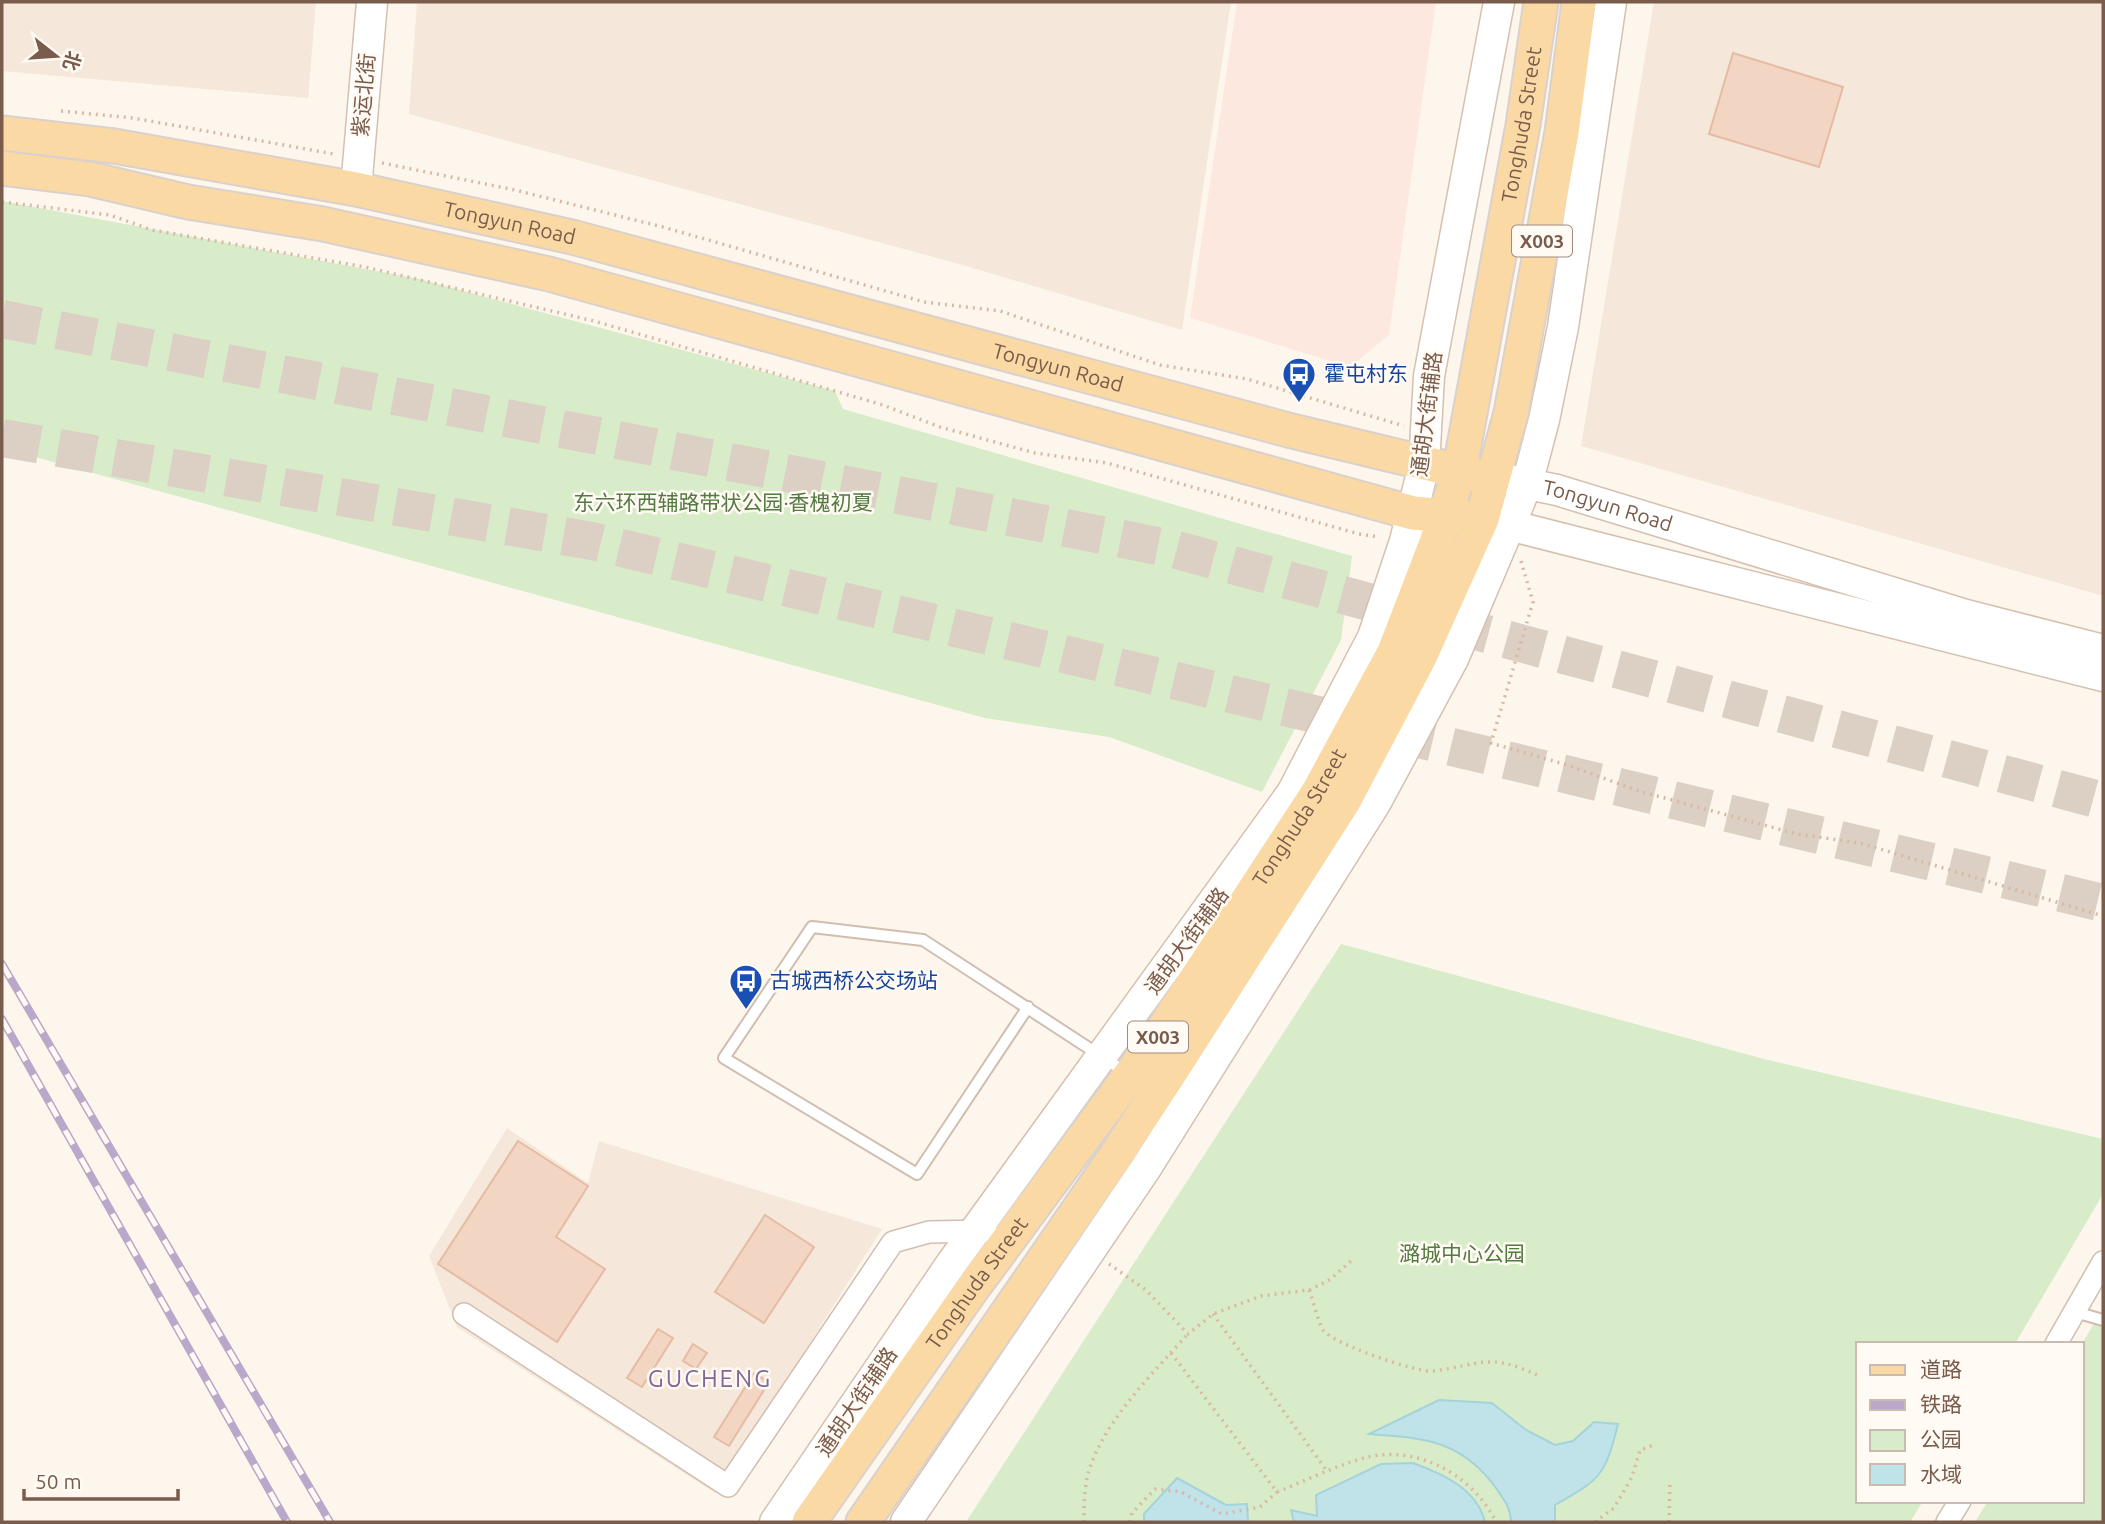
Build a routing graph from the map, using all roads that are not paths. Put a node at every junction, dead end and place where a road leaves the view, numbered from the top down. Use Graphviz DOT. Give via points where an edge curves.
graph roads {
  1 [pos="372,2"];
  2 [pos="1499,2"];
  3 [pos="1541,2"];
  4 [pos="1579,2"];
  5 [pos="1611,2"];
  6 [pos="2,133"];
  7 [pos="2,168"];
  8 [pos="356,189"];
  9 [pos="1424,465"];
  10 [pos="1459,473"];
  11 [pos="1492,478"];
  12 [pos="1527,484"];
  13 [pos="1446,516"];
  14 [pos="1496,522"];
  15 [pos="1409,527"];
  16 [pos="1963,627"];
  17 [pos="2103,650"];
  18 [pos="2103,676"];
  19 [pos="1028,1007"];
  20 [pos="1103,1055"];
  21 [pos="1155,1093"];
  22 [pos="976,1229"];
  23 [pos="1012,1235"];
  24 [pos="2103,1262"];
  25 [pos="2075,1312"];
  26 [pos="464,1314"];
  27 [pos="2103,1320"];
  28 [pos="2057,1342"];
  29 [pos="1959,1503"];
  30 [pos="775,1522"];
  31 [pos="808,1522"];
  32 [pos="863,1522"];
  33 [pos="906,1522"];
  34 [pos="1947,1522"];
  1 -- 8 [label="street, 紫运北街"];
  2 -- 9 [label="street, 通胡大街辅路" via="1429,376"];
  3 -- 10 [label="main road, Tonghuda Street / X003" via="1524,125"];
  4 -- 11 [label="main road, Tonghuda Street / X003" via="1562,132 1511,413"];
  5 -- 12 [label="street" via="1563,327"];
  6 -- 8 [label="main road, Tongyun Road" via="114,146"];
  7 -- 15 [label="main road, Tongyun Road" via="90,179 550,274"];
  8 -- 9 [label="main road, Tongyun Road" via="572,237"];
  9 -- 10 [label="main road, Tongyun Road"];
  9 -- 15 [label="street, 通胡大街辅路"];
  10 -- 11 [label="main road, Tongyun Road"];
  10 -- 13 [label="main road, Tonghuda Street / X003"];
  11 -- 12 [label="street, Tongyun Road"];
  11 -- 14 [label="main road, Tonghuda Street / X003"];
  12 -- 14 [label="street"];
  12 -- 16 [label="street, Tongyun Road"];
  13 -- 14 [label="main road, Tongyun Road"];
  13 -- 15 [label="main road, Tongyun Road"];
  13 -- 21 [label="main road, Tonghuda Street / X003" via="1394,652"];
  14 -- 16 [label="street, Tongyun Road" via="1731,584"];
  14 -- 21 [label="main road, Tonghuda Street / X003" via="1344,801"];
  15 -- 20 [label="street, 通胡大街辅路" via="1373,636 1292,793"];
  16 -- 17 [label="street, Tongyun Road"];
  16 -- 18 [label="street, Tongyun Road"];
  19 -- 19 [label="lane" via="917,1174 724,1058 811,927 923,940"];
  19 -- 20 [label="lane"];
  20 -- 21 [label="lane"];
  20 -- 22 [label="street, 通胡大街辅路"];
  21 -- 23 [label="main road, Tonghuda Street / X003"];
  21 -- 32 [label="main road, Tonghuda Street / X003"];
  21 -- 33 [label="street" via="1146,1168"];
  22 -- 23 [label="street"];
  22 -- 26 [label="street" via="929,1232 893,1242 727,1486"];
  22 -- 30 [label="street, 通胡大街辅路"];
  23 -- 31 [label="main road, Tonghuda Street / X003"];
  24 -- 25 [label="street"];
  25 -- 27 [label="lane"];
  25 -- 28 [label="street"];
  29 -- 34 [label="street"];
}
